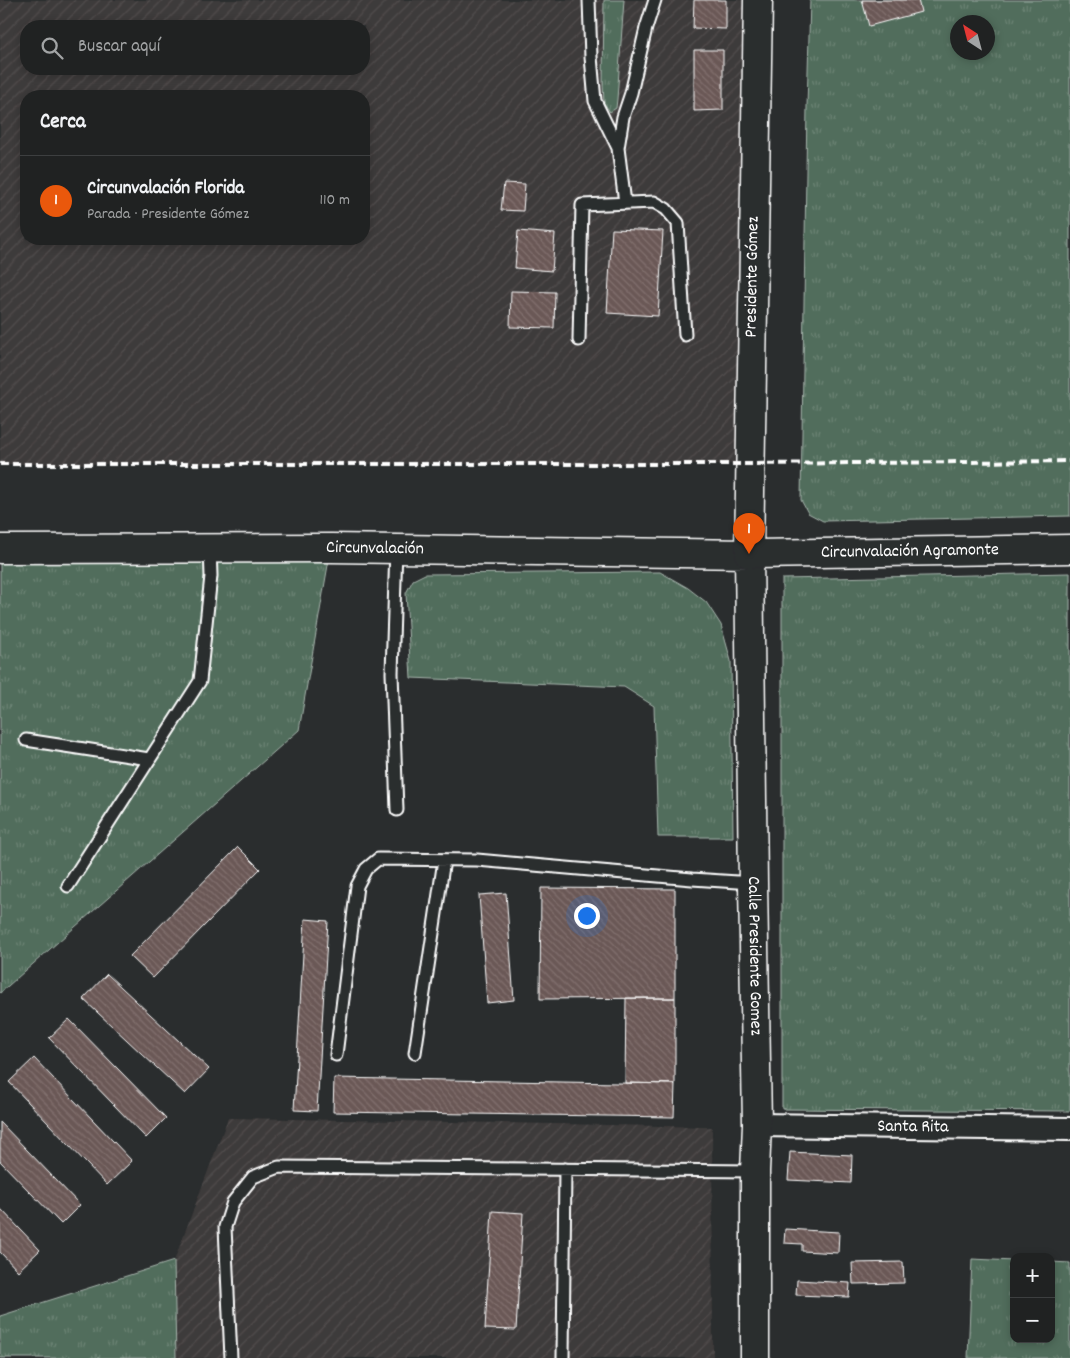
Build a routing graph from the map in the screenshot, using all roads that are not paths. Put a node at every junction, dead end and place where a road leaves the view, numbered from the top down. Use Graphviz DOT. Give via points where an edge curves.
graph roads {
  1 [pos="589,0"];
  2 [pos="655,0"];
  3 [pos="758,0"];
  4 [pos="618,148"];
  5 [pos="625,203"];
  6 [pos="685,335"];
  7 [pos="579,340"];
  8 [pos="210,547"];
  9 [pos="396,548"];
  10 [pos="0,549"];
  11 [pos="1070,549"];
  12 [pos="749,554"];
  13 [pos="26,740"];
  14 [pos="149,759"];
  15 [pos="397,810"];
  16 [pos="444,860"];
  17 [pos="753,884"];
  18 [pos="68,886"];
  19 [pos="415,1052"];
  20 [pos="336,1055"];
  21 [pos="757,1125"];
  22 [pos="1070,1129"];
  23 [pos="565,1169"];
  24 [pos="755,1171"];
  25 [pos="231,1358"];
  26 [pos="562,1358"];
  27 [pos="755,1358"];
  1 -- 4 [label="lane" via="595,102"];
  2 -- 4 [label="lane" via="623,117"];
  3 -- 12 [label="street, Presidente Gómez"];
  4 -- 5 [label="lane"];
  5 -- 6 [label="lane" via="654,202 666,209 678,223"];
  5 -- 7 [label="lane" via="582,205"];
  8 -- 9 [label="street, Circunvalación"];
  8 -- 10 [label="street, Circunvalación"];
  8 -- 14 [label="lane" via="211,576 200,681"];
  9 -- 12 [label="street, Circunvalación"];
  9 -- 15 [label="lane" via="392,673"];
  11 -- 12 [label="street, Circunvalación Agramonte"];
  12 -- 17 [label="street, Calle Presidente Gomez"];
  13 -- 14 [label="lane"];
  14 -- 18 [label="lane"];
  16 -- 17 [label="lane" via="477,860"];
  16 -- 19 [label="lane"];
  16 -- 20 [label="lane" via="378,859 366,869 357,886"];
  17 -- 21 [label="street, Calle Presidente Gomez"];
  21 -- 22 [label="street, Santa Rita"];
  21 -- 24 [label="street, Calle Presidente Gomez"];
  23 -- 24 [label="lane"];
  23 -- 25 [label="lane" via="279,1167 253,1177 232,1202 225,1227"];
  23 -- 26 [label="lane"];
  24 -- 27 [label="street, Calle Presidente Gomez"];
}
